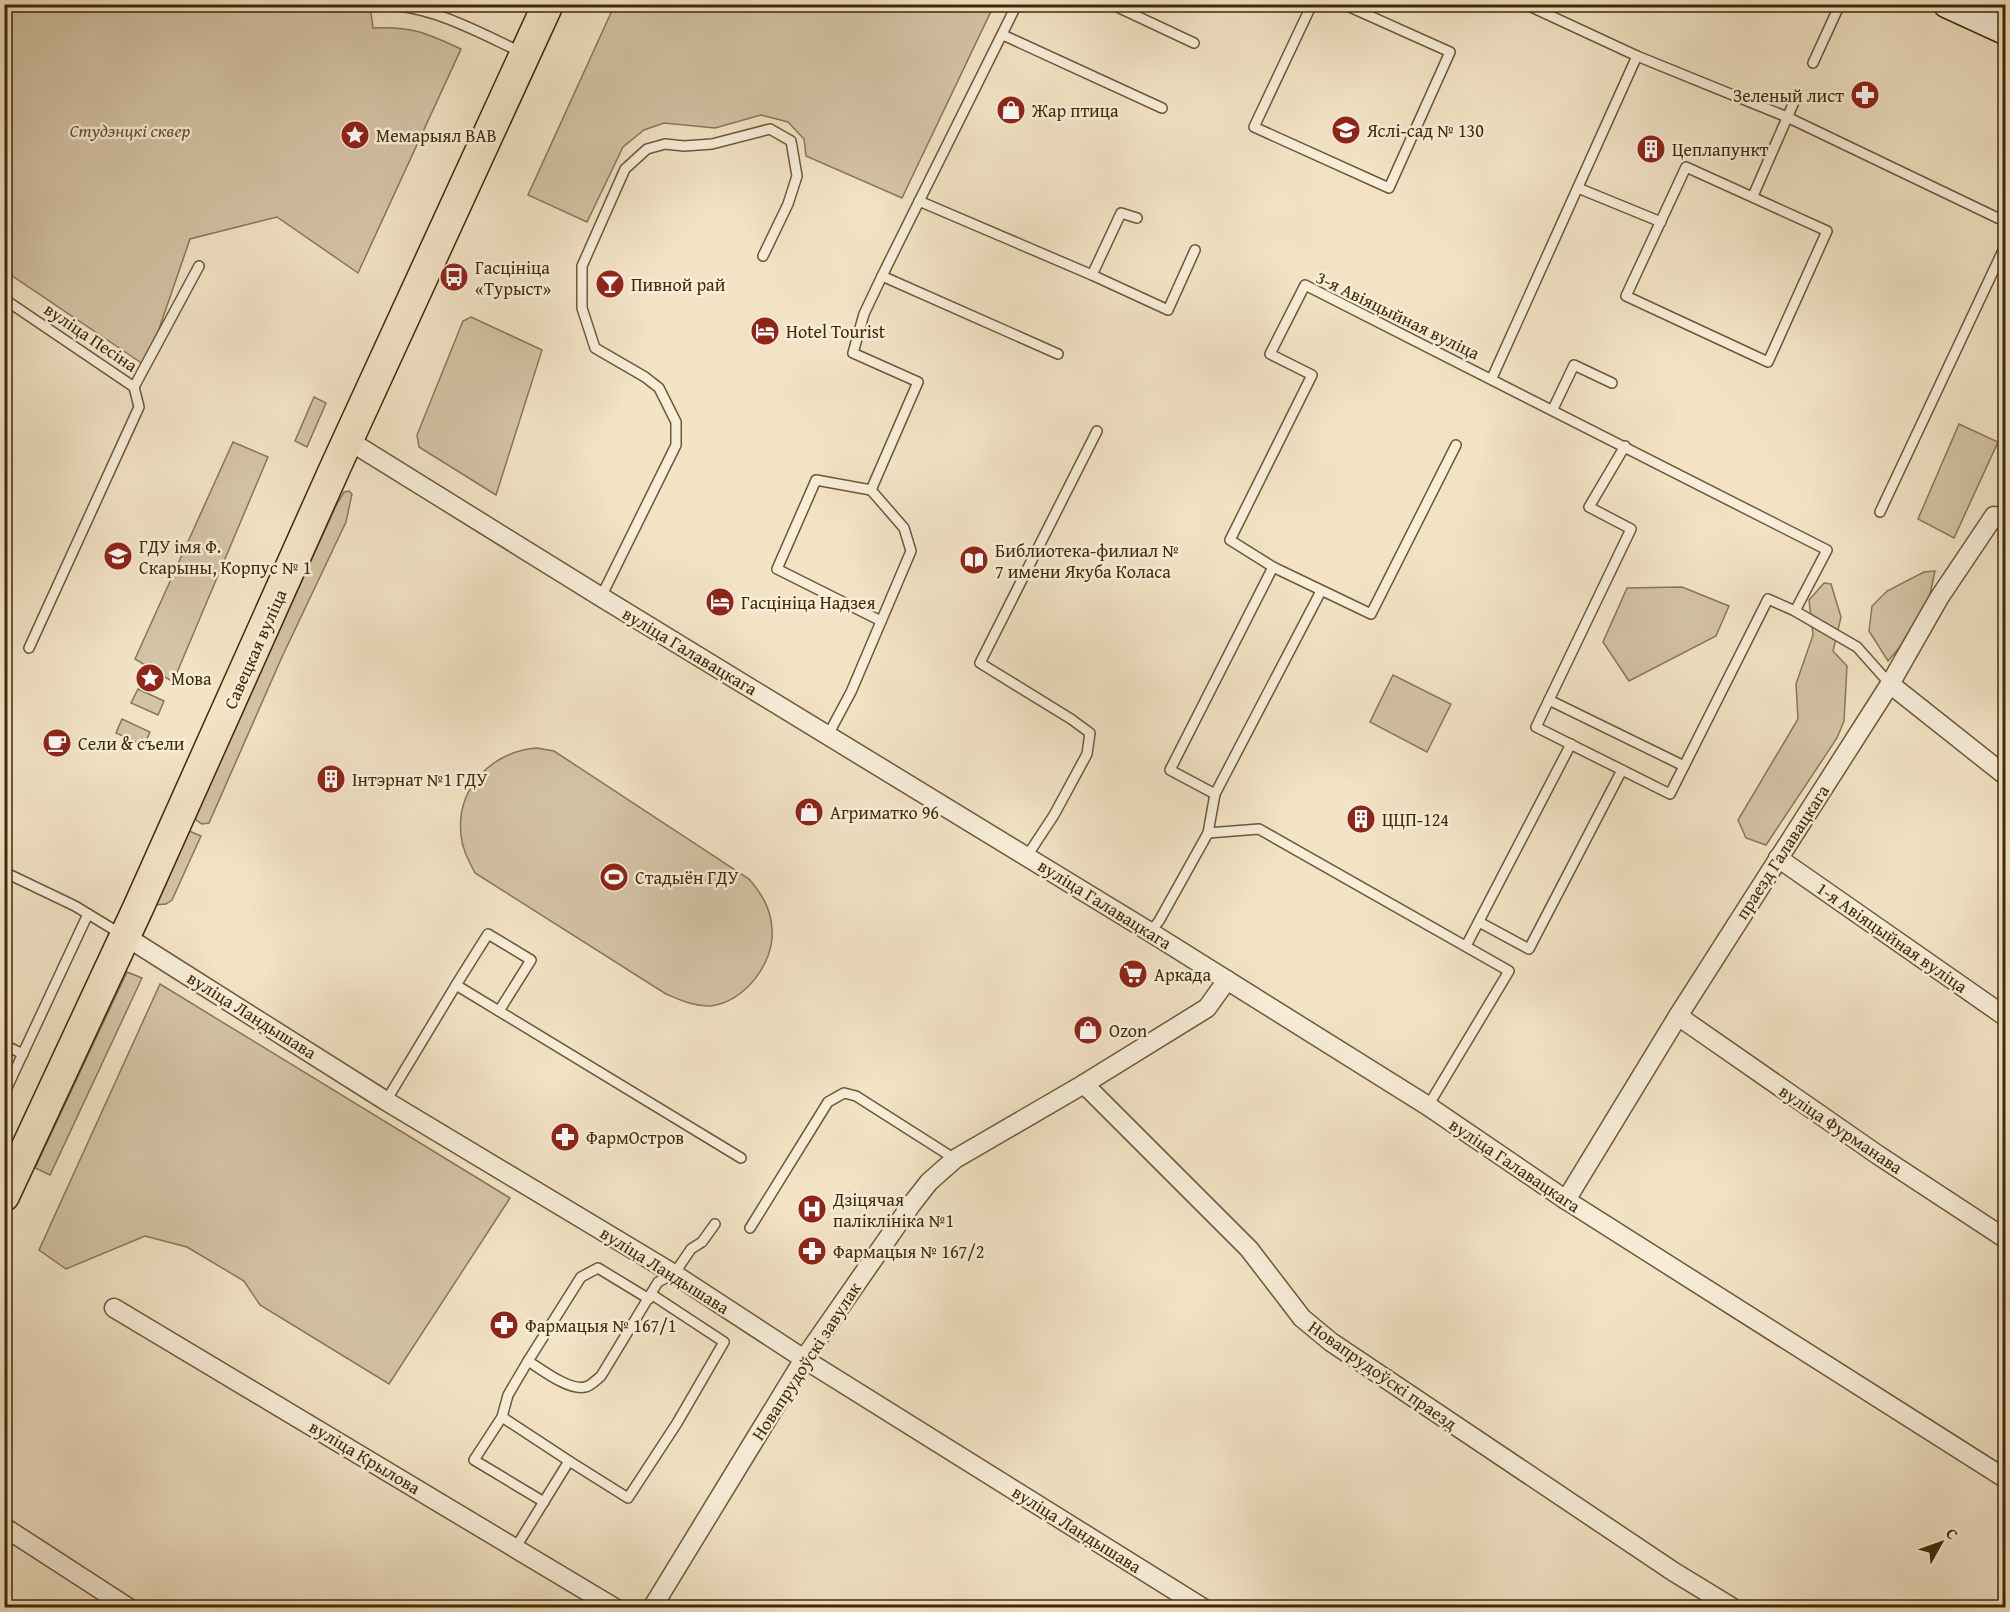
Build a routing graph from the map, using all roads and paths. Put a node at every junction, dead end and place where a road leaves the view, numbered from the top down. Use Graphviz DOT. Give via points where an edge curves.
graph roads {
  1 [pos="548,4"];
  2 [pos="1017,4"];
  3 [pos="1111,4"];
  4 [pos="1312,4"];
  5 [pos="1342,4"];
  6 [pos="1525,4"];
  7 [pos="1840,4"];
  8 [pos="1947,4"];
  9 [pos="370,6"];
  10 [pos="2006,31"];
  11 [pos="1003,34"];
  12 [pos="1194,42"];
  13 [pos="526,55"];
  14 [pos="1637,56"];
  15 [pos="1813,63"];
  16 [pos="1794,102"];
  17 [pos="1162,108"];
  18 [pos="1787,117"];
  19 [pos="1578,188"];
  20 [pos="1753,196"];
  21 [pos="919,201"];
  22 [pos="1137,218"];
  23 [pos="1661,222"];
  24 [pos="2006,222"];
  25 [pos="2006,244"];
  26 [pos="1195,250"];
  27 [pos="763,256"];
  28 [pos="199,266"];
  29 [pos="1092,275"];
  30 [pos="882,276"];
  31 [pos="4,299"];
  32 [pos="1058,354"];
  33 [pos="1492,378"];
  34 [pos="1612,383"];
  35 [pos="135,387"];
  36 [pos="1553,409"];
  37 [pos="1097,431"];
  38 [pos="348,440"];
  39 [pos="1456,445"];
  40 [pos="1625,446"];
  41 [pos="871,490"];
  42 [pos="1880,512"];
  43 [pos="2006,522"];
  44 [pos="1273,567"];
  45 [pos="1321,591"];
  46 [pos="601,597"];
  47 [pos="1795,611"];
  48 [pos="881,621"];
  49 [pos="29,648"];
  50 [pos="1890,684"];
  51 [pos="1549,700"];
  52 [pos="828,735"];
  53 [pos="1571,744"];
  54 [pos="1684,766"];
  55 [pos="1622,770"];
  56 [pos="2006,776"];
  57 [pos="1215,794"];
  58 [pos="1208,833"];
  59 [pos="1027,856"];
  60 [pos="1778,858"];
  61 [pos="4,872"];
  62 [pos="88,914"];
  63 [pos="1479,922"];
  64 [pos="1150,932"];
  65 [pos="125,936"];
  66 [pos="1466,946"];
  67 [pos="1227,980"];
  68 [pos="456,985"];
  69 [pos="499,1011"];
  70 [pos="1678,1016"];
  71 [pos="2006,1017"];
  72 [pos="4,1045"];
  73 [pos="23,1054"];
  74 [pos="1084,1084"];
  75 [pos="4,1094"];
  76 [pos="386,1101"];
  77 [pos="1428,1107"];
  78 [pos="741,1158"];
  79 [pos="956,1159"];
  80 [pos="6,1190"];
  81 [pos="1566,1200"];
  82 [pos="715,1224"];
  83 [pos="750,1228"];
  84 [pos="2006,1239"];
  85 [pos="674,1274"];
  86 [pos="650,1296"];
  87 [pos="114,1308"];
  88 [pos="804,1359"];
  89 [pos="528,1361"];
  90 [pos="502,1417"];
  91 [pos="569,1461"];
  92 [pos="2006,1479"];
  93 [pos="544,1502"];
  94 [pos="4,1527"];
  95 [pos="516,1547"];
  96 [pos="129,1608"];
  97 [pos="615,1608"];
  98 [pos="652,1608"];
  99 [pos="1203,1608"];
  100 [pos="1733,1608"];
  1 -- 13 [label="main road, Савецкая вуліца"];
  2 -- 11 [label="lane"];
  3 -- 12 [label="lane"];
  4 -- 5 [label="lane" via="1254,127 1389,188 1450,52"];
  6 -- 14 [label="lane"];
  7 -- 15 [label="lane"];
  8 -- 10 [label="main road"];
  9 -- 13 [label="lane" via="402,4 427,10"];
  11 -- 17 [label="lane"];
  11 -- 21 [label="lane"];
  13 -- 38 [label="main road, Савецкая вуліца"];
  14 -- 18 [label="lane"];
  14 -- 19 [label="lane"];
  16 -- 18 [label="lane"];
  18 -- 20 [label="lane"];
  18 -- 24 [label="lane"];
  19 -- 23 [label="lane"];
  19 -- 33 [label="lane"];
  20 -- 23 [label="lane" via="1686,167"];
  20 -- 23 [label="lane" via="1827,231 1768,362 1626,296"];
  21 -- 29 [label="lane"];
  21 -- 30 [label="lane"];
  22 -- 29 [label="lane" via="1121,213"];
  25 -- 42 [label="lane"];
  26 -- 29 [label="lane" via="1168,310"];
  27 -- 46 [label="lane" via="797,176 791,141 770,129 712,144 665,144 647,149 625,169 582,266 582,308 595,348 659,388 676,422 676,445"];
  28 -- 35 [label="lane, вуліца Песіна"];
  30 -- 32 [label="lane"];
  30 -- 41 [label="lane" via="864,314 853,353 918,382"];
  31 -- 35 [label="lane, вуліца Песіна"];
  33 -- 36 [label="lane, 3-я Авіяцыйная вуліца"];
  33 -- 44 [label="lane, 3-я Авіяцыйная вуліца" via="1305,285 1270,354 1312,375 1230,540"];
  34 -- 36 [label="lane" via="1574,365"];
  35 -- 49 [label="lane" via="139,407"];
  36 -- 40 [label="lane, 3-я Авіяцыйная вуліца"];
  37 -- 59 [label="lane" via="980,663 1090,733 1087,754"];
  38 -- 46 [label="street, вуліца Галавацкага"];
  38 -- 65 [label="main road, Савецкая вуліца"];
  39 -- 45 [label="lane, 3-я Авіяцыйная вуліца" via="1371,614"];
  40 -- 47 [label="lane, 3-я Авіяцыйная вуліца" via="1827,550"];
  40 -- 51 [label="lane" via="1589,507 1631,529"];
  41 -- 48 [label="lane" via="904,528 911,551"];
  41 -- 48 [label="lane" via="816,480 777,569"];
  43 -- 50 [label="street, праезд Галавацкага" via="1994,516 1939,598"];
  44 -- 45 [label="lane, 3-я Авіяцыйная вуліца"];
  44 -- 57 [label="lane" via="1170,770"];
  45 -- 57 [label="lane"];
  46 -- 52 [label="street, вуліца Галавацкага"];
  47 -- 50 [label="lane" via="1857,647"];
  47 -- 54 [label="lane" via="1768,599"];
  48 -- 52 [label="lane"];
  50 -- 56 [label="street"];
  50 -- 60 [label="street, праезд Галавацкага"];
  51 -- 53 [label="lane" via="1536,727"];
  51 -- 54 [label="lane"];
  52 -- 59 [label="street, вуліца Галавацкага"];
  53 -- 55 [label="lane"];
  53 -- 63 [label="lane"];
  54 -- 55 [label="lane" via="1670,794"];
  55 -- 63 [label="lane" via="1529,949"];
  57 -- 58 [label="lane"];
  58 -- 64 [label="lane"];
  58 -- 66 [label="lane" via="1259,829"];
  59 -- 64 [label="street, вуліца Галавацкага"];
  60 -- 70 [label="street, праезд Галавацкага"];
  60 -- 71 [label="street, 1-я Авіяцыйная вуліца"];
  61 -- 62 [label="lane"];
  62 -- 65 [label="lane"];
  62 -- 73 [label="lane"];
  63 -- 66 [label="lane"];
  64 -- 67 [label="street, вуліца Галавацкага"];
  65 -- 76 [label="street, вуліца Ландышава"];
  65 -- 80 [label="main road, Савецкая вуліца"];
  66 -- 77 [label="lane" via="1509,971"];
  67 -- 74 [label="street, Новапрудоўскі завулак" via="1207,1008"];
  67 -- 77 [label="street, вуліца Галавацкага"];
  68 -- 69 [label="lane"];
  68 -- 69 [label="lane" via="488,934 531,960"];
  68 -- 76 [label="lane"];
  69 -- 78 [label="lane"];
  70 -- 81 [label="street, праезд Галавацкага"];
  70 -- 84 [label="street, вуліца Фурманава"];
  72 -- 73 [label="lane"];
  73 -- 75 [label="lane"];
  74 -- 79 [label="street, Новапрудоўскі завулак"];
  74 -- 100 [label="street, Новапрудоўскі праезд" via="1249,1249 1302,1318 1331,1342"];
  76 -- 85 [label="street, вуліца Ландышава"];
  77 -- 81 [label="street, вуліца Галавацкага"];
  79 -- 83 [label="lane" via="856,1096 844,1093 828,1102"];
  79 -- 88 [label="street, Новапрудоўскі завулак" via="929,1182 911,1205"];
  81 -- 92 [label="street, вуліца Галавацкага"];
  82 -- 85 [label="lane"];
  85 -- 86 [label="lane" via="658,1282"];
  85 -- 88 [label="street, вуліца Ландышава"];
  86 -- 89 [label="lane" via="601,1376 592,1384 584,1388 570,1386"];
  86 -- 89 [label="lane" via="598,1268 580,1277"];
  86 -- 91 [label="lane" via="724,1342 628,1498"];
  87 -- 95 [label="street, вуліца Крылова"];
  88 -- 98 [label="street, Новапрудоўскі завулак"];
  88 -- 99 [label="street, вуліца Ландышава"];
  89 -- 90 [label="lane" via="508,1395"];
  90 -- 91 [label="lane"];
  90 -- 93 [label="lane" via="474,1460"];
  91 -- 93 [label="lane"];
  93 -- 95 [label="lane"];
  94 -- 96 [label="street"];
  95 -- 97 [label="street, вуліца Крылова"];
}
